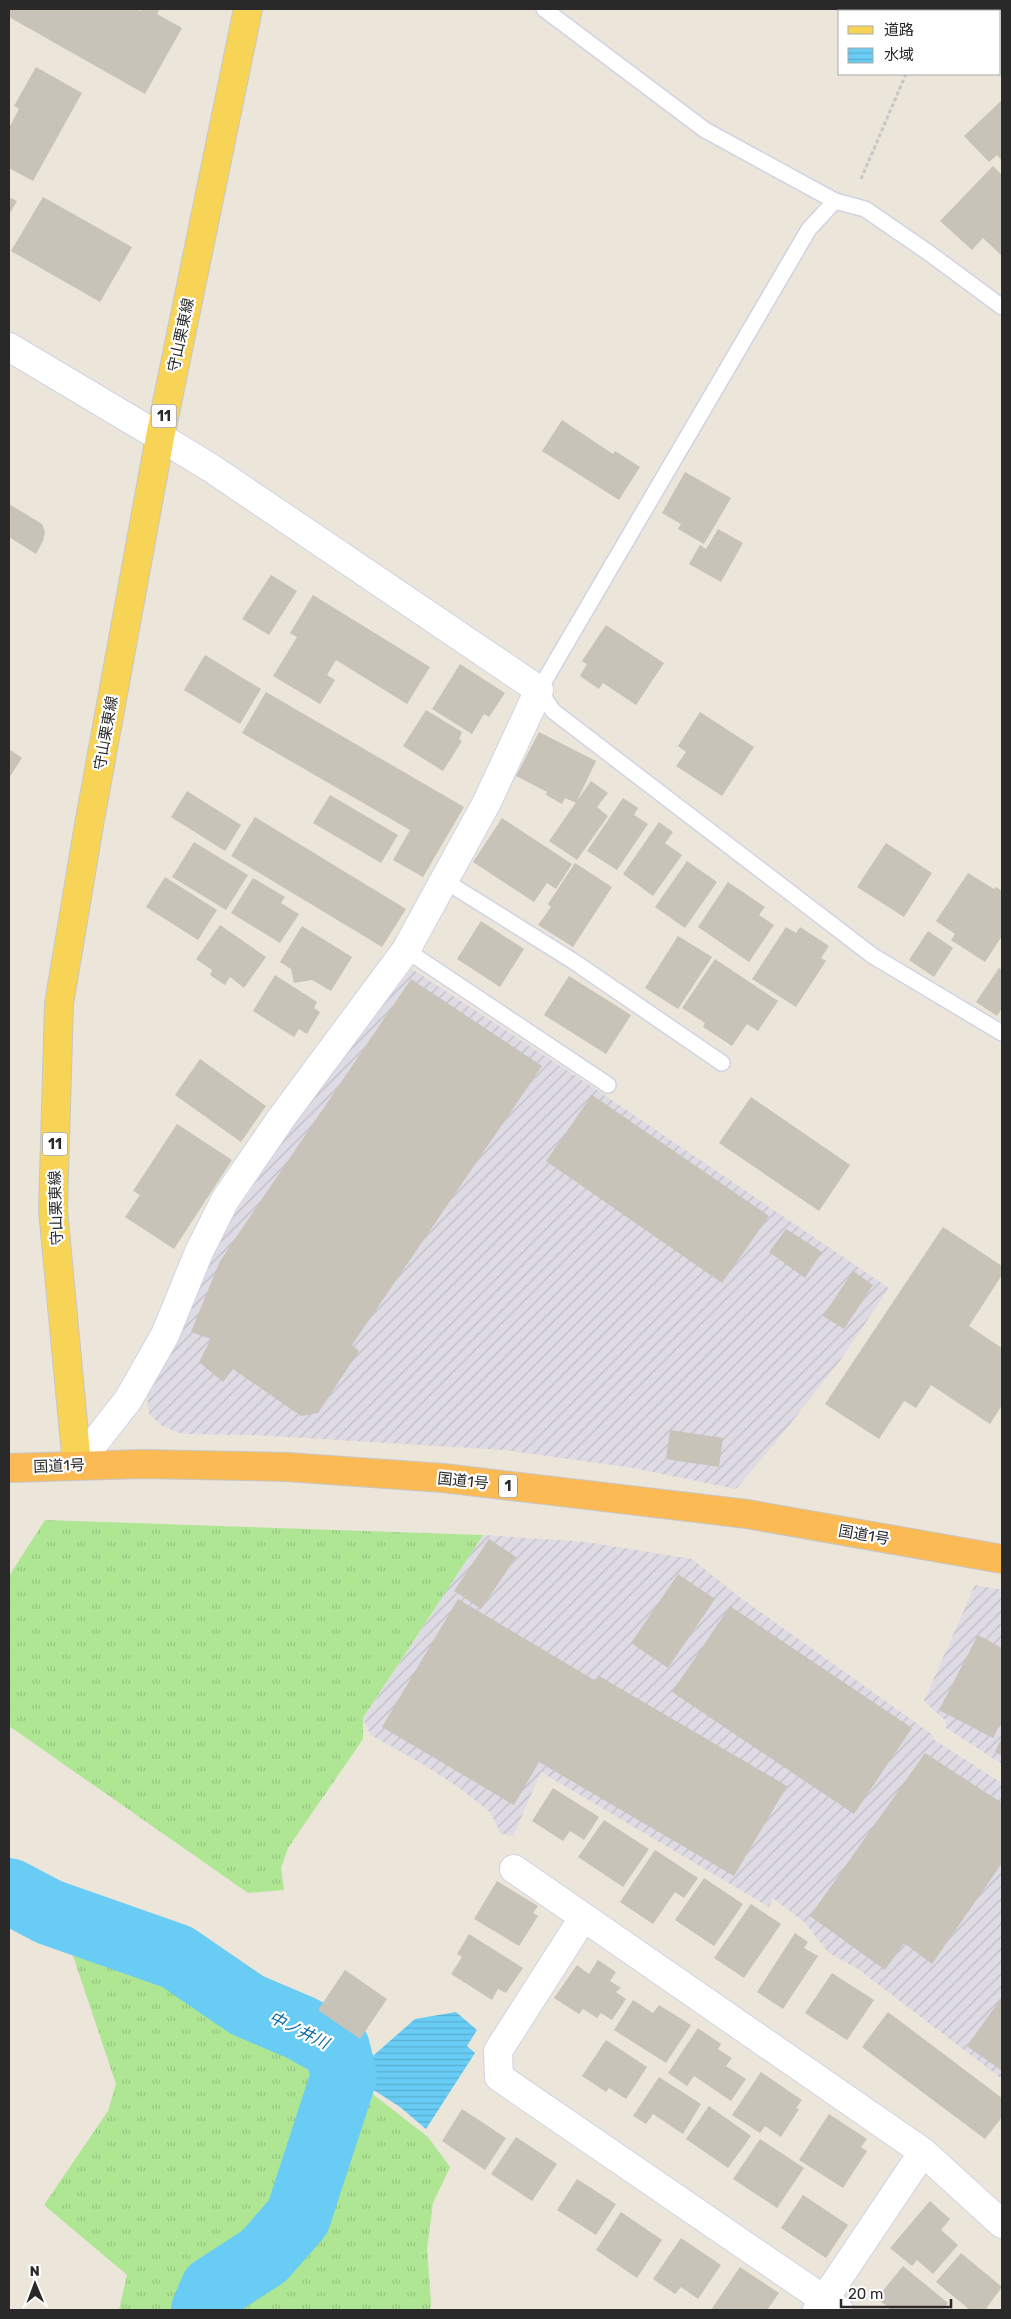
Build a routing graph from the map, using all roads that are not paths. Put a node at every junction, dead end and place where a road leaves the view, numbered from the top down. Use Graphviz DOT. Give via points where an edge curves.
graph roads {
  1 [pos="248,9"];
  2 [pos="544,9"];
  3 [pos="842,203"];
  4 [pos="1002,307"];
  5 [pos="9,347"];
  6 [pos="160,437"];
  7 [pos="539,690"];
  8 [pos="445,881"];
  9 [pos="406,950"];
  10 [pos="1002,1033"];
  11 [pos="722,1062"];
  12 [pos="608,1085"];
  13 [pos="78,1465"];
  14 [pos="9,1468"];
  15 [pos="1002,1558"];
  16 [pos="514,1869"];
  17 [pos="583,1918"];
  18 [pos="923,2152"];
  19 [pos="1002,2224"];
  20 [pos="827,2306"];
  1 -- 6 [label="main road, 守山栗東線 / 11"];
  2 -- 3 [label="lane" via="705,130"];
  3 -- 4 [label="lane" via="865,209"];
  3 -- 7 [label="lane" via="809,229"];
  5 -- 6 [label="street"];
  6 -- 7 [label="street" via="211,468"];
  6 -- 13 [label="main road, 守山栗東線 / 11" via="59,1004 54,1210"];
  7 -- 8 [label="street" via="487,802"];
  7 -- 10 [label="lane" via="553,711 873,956"];
  8 -- 9 [label="street"];
  8 -- 11 [label="lane" via="573,961"];
  9 -- 12 [label="lane"];
  9 -- 13 [label="street" via="282,1117 225,1200 199,1252 165,1335 128,1400"];
  13 -- 14 [label="highway, 国道1号 / 1"];
  13 -- 15 [label="highway, 国道1号 / 1" via="287,1467 443,1478 747,1514"];
  16 -- 17 [label="street"];
  17 -- 18 [label="street"];
  17 -- 20 [label="street" via="498,2051 500,2077"];
  18 -- 19 [label="street"];
  18 -- 20 [label="street"];
}
